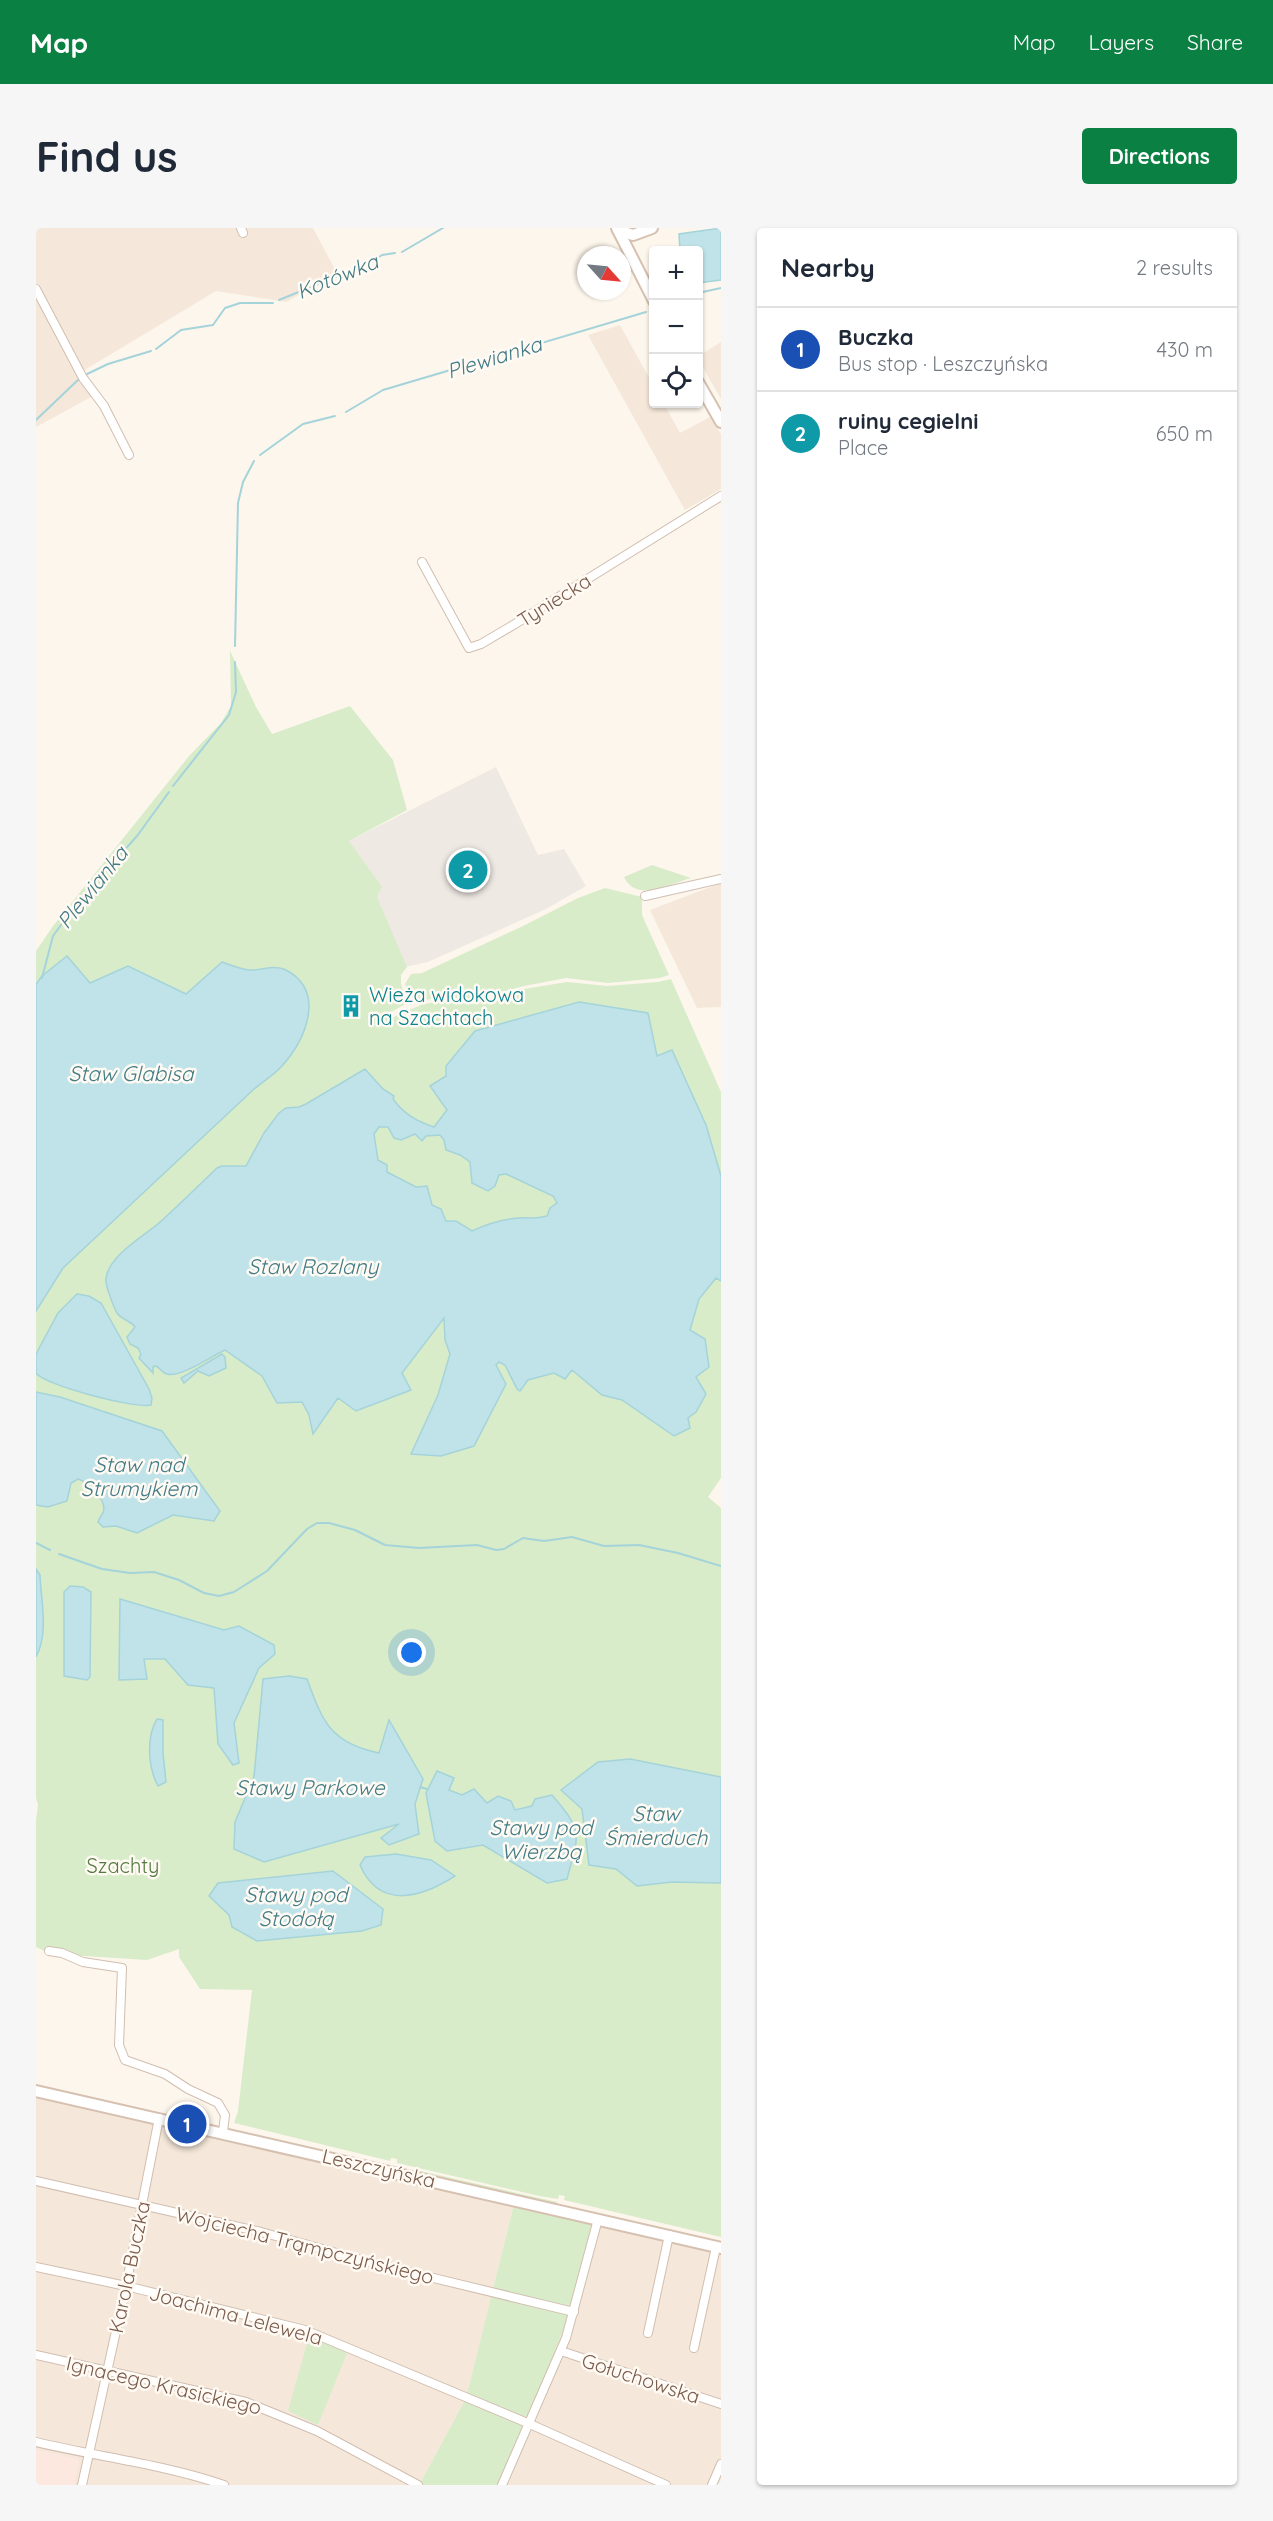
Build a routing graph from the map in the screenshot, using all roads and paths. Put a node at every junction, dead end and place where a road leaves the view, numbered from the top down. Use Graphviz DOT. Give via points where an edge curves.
graph roads {
  1 [pos="652,228"];
  2 [pos="622,232"];
  3 [pos="640,234"];
  4 [pos="631,250"];
  5 [pos="631,258"];
  6 [pos="36,289"];
  7 [pos="653,300"];
  8 [pos="703,389"];
  9 [pos="721,422"];
  10 [pos="129,455"];
  11 [pos="721,496"];
  12 [pos="422,562"];
  13 [pos="721,879"];
  14 [pos="645,896"];
  15 [pos="48,1951"];
  16 [pos="36,2091"];
  17 [pos="159,2118"];
  18 [pos="223,2133"];
  19 [pos="36,2181"];
  20 [pos="142,2205"];
  21 [pos="598,2219"];
  22 [pos="669,2235"];
  23 [pos="718,2247"];
  24 [pos="36,2267"];
  25 [pos="126,2286"];
  26 [pos="574,2312"];
  27 [pos="648,2333"];
  28 [pos="694,2348"];
  29 [pos="561,2351"];
  30 [pos="36,2355"];
  31 [pos="107,2370"];
  32 [pos="721,2404"];
  33 [pos="530,2424"];
  34 [pos="36,2442"];
  35 [pos="89,2455"];
  36 [pos="721,2464"];
  37 [pos="82,2485"];
  38 [pos="224,2485"];
  39 [pos="418,2485"];
  40 [pos="502,2485"];
  41 [pos="666,2485"];
  42 [pos="712,2485"];
  1 -- 3 [label="street"];
  2 -- 3 [label="street"];
  3 -- 4 [label="street"];
  5 -- 7 [label="street"];
  6 -- 10 [label="street"];
  8 -- 9 [label="street"];
  11 -- 12 [label="street, Tyniecka" via="482,644 469,648"];
  13 -- 14 [label="street"];
  15 -- 18 [label="street" via="122,1968 119,2045 125,2060 165,2074 218,2103 225,2115"];
  16 -- 17 [label="street, Leszczyńska"];
  17 -- 18 [label="street, Leszczyńska"];
  17 -- 20 [label="street, Karola Buczka"];
  18 -- 21 [label="street, Leszczyńska"];
  19 -- 20 [label="street, Wojciecha Trąmpczyńskiego"];
  20 -- 25 [label="street, Karola Buczka"];
  20 -- 26 [label="street, Wojciecha Trąmpczyńskiego"];
  21 -- 22 [label="street, Leszczyńska"];
  21 -- 26 [label="street"];
  22 -- 23 [label="street, Leszczyńska"];
  22 -- 27 [label="street"];
  23 -- 28 [label="street"];
  24 -- 25 [label="street, Joachima Lelewela"];
  25 -- 31 [label="street, Karola Buczka"];
  25 -- 33 [label="street, Joachima Lelewela" via="305,2330"];
  26 -- 29 [label="street"];
  29 -- 32 [label="street, Gołuchowska"];
  29 -- 33 [label="street"];
  30 -- 31 [label="street, Ignacego Krasickiego"];
  31 -- 35 [label="street, Karola Buczka"];
  31 -- 39 [label="street, Ignacego Krasickiego" via="246,2402 317,2431"];
  33 -- 40 [label="street"];
  33 -- 41 [label="street, Joachima Lelewela"];
  34 -- 35 [label="street"];
  35 -- 37 [label="street, Karola Buczka"];
  35 -- 38 [label="street"];
  36 -- 42 [label="street"];
}
